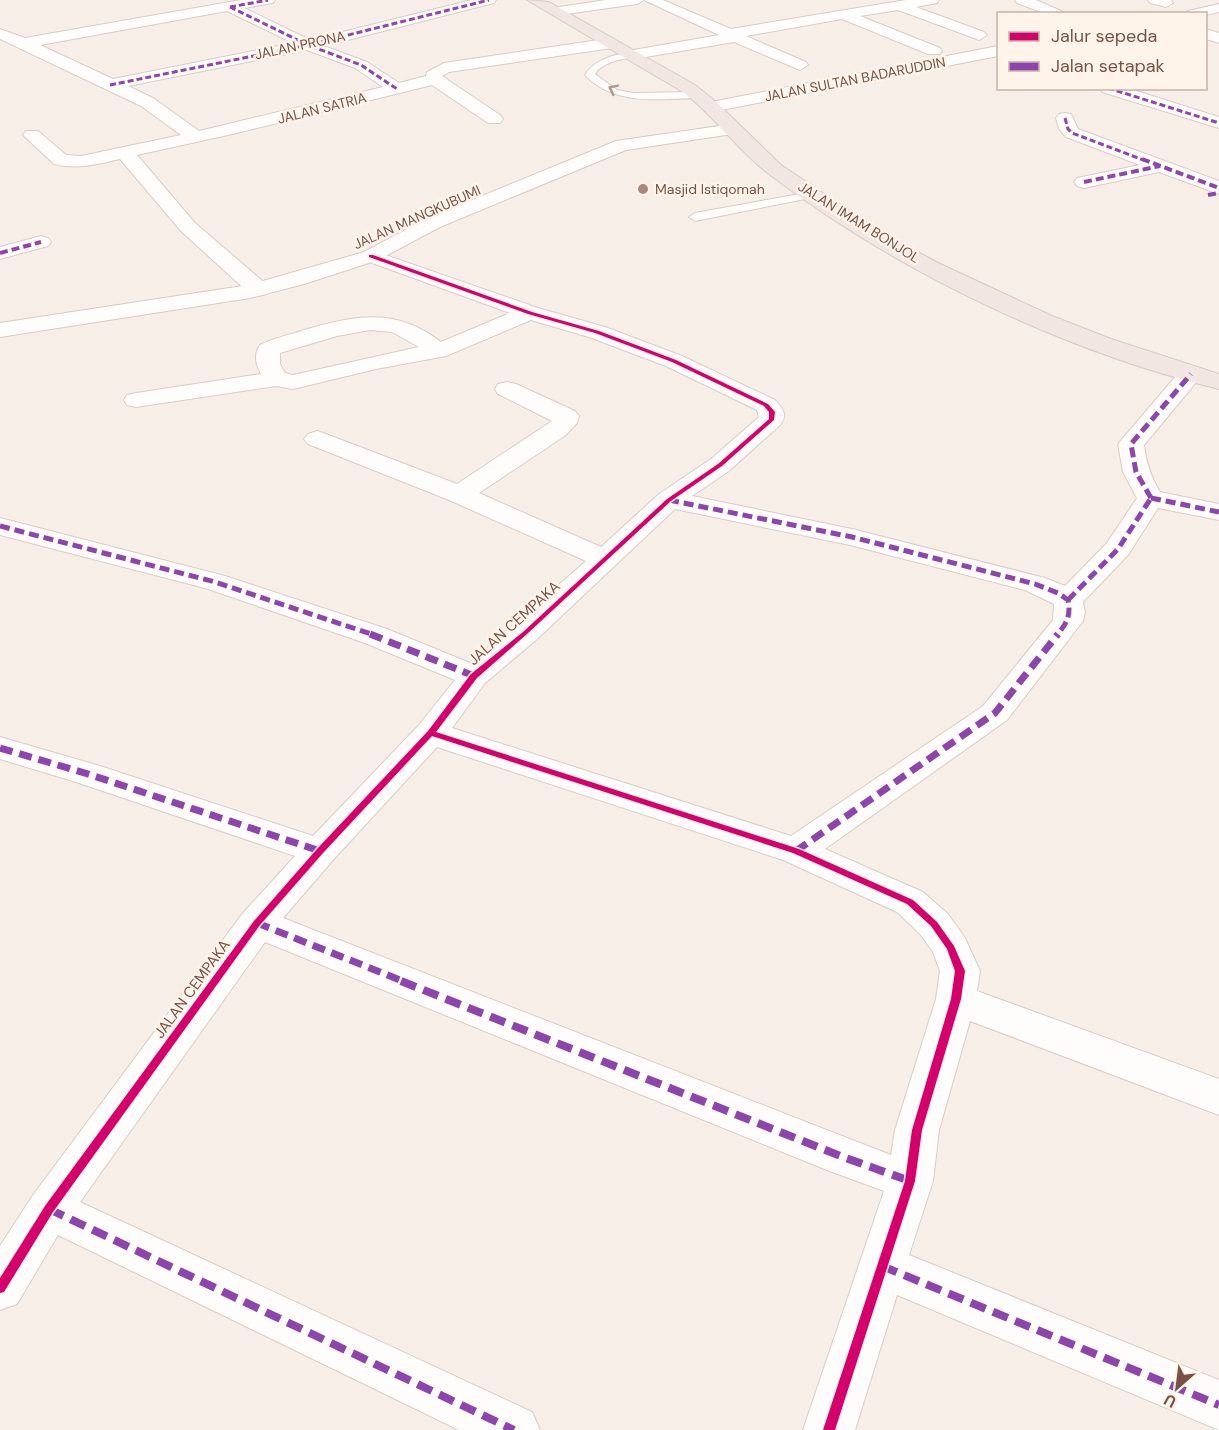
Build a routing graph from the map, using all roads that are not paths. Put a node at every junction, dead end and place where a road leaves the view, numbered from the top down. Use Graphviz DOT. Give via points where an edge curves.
graph roads {
  1 [pos="268,0"];
  2 [pos="489,0"];
  3 [pos="534,0"];
  4 [pos="636,0"];
  5 [pos="651,0"];
  6 [pos="932,0"];
  7 [pos="1022,0"];
  8 [pos="815,4"];
  9 [pos="900,6"];
  10 [pos="230,7"];
  11 [pos="1219,8"];
  12 [pos="559,11"];
  13 [pos="1055,12"];
  14 [pos="1202,12"];
  15 [pos="844,15"];
  16 [pos="0,34"];
  17 [pos="732,35"];
  18 [pos="979,35"];
  19 [pos="24,43"];
  20 [pos="612,43"];
  21 [pos="308,45"];
  22 [pos="934,51"];
  23 [pos="997,51"];
  24 [pos="634,54"];
  25 [pos="800,65"];
  26 [pos="435,79"];
  27 [pos="110,85"];
  28 [pos="397,89"];
  29 [pos="1114,90"];
  30 [pos="704,101"];
  31 [pos="1065,118"];
  32 [pos="494,119"];
  33 [pos="1219,123"];
  34 [pos="733,129"];
  35 [pos="32,135"];
  36 [pos="196,137"];
  37 [pos="124,152"];
  38 [pos="1160,166"];
  39 [pos="1084,182"];
  40 [pos="1216,192"];
  41 [pos="811,195"];
  42 [pos="695,217"];
  43 [pos="41,242"];
  44 [pos="0,253"];
  45 [pos="371,256"];
  46 [pos="258,289"];
  47 [pos="530,313"];
  48 [pos="0,330"];
  49 [pos="438,351"];
  50 [pos="1191,374"];
  51 [pos="276,379"];
  52 [pos="1219,382"];
  53 [pos="507,389"];
  54 [pos="136,400"];
  55 [pos="317,439"];
  56 [pos="459,494"];
  57 [pos="1151,498"];
  58 [pos="669,500"];
  59 [pos="1219,512"];
  60 [pos="0,526"];
  61 [pos="603,560"];
  62 [pos="1068,600"];
  63 [pos="474,676"];
  64 [pos="431,733"];
  65 [pos="0,748"];
  66 [pos="321,851"];
  67 [pos="796,851"];
  68 [pos="257,923"];
  69 [pos="956,999"];
  70 [pos="1219,1097"];
  71 [pos="910,1181"];
  72 [pos="49,1209"];
  73 [pos="882,1266"];
  74 [pos="2,1280"];
  75 [pos="1219,1405"];
  76 [pos="514,1430"];
  77 [pos="830,1430"];
  1 -- 10 [label="street"];
  2 -- 21 [label="street, JALAN PRONA"];
  3 -- 12 [label="highway, JALAN IMAM BONJOL"];
  4 -- 12 [label="street"];
  5 -- 17 [label="street"];
  6 -- 9 [label="street"];
  7 -- 13 [label="street"];
  8 -- 15 [label="street"];
  9 -- 15 [label="street"];
  9 -- 18 [label="street"];
  10 -- 19 [label="street" via="126,22"];
  10 -- 21 [label="street"];
  11 -- 14 [label="street"];
  12 -- 20 [label="highway, JALAN IMAM BONJOL"];
  15 -- 17 [label="street"];
  15 -- 22 [label="street"];
  16 -- 19 [label="street"];
  17 -- 24 [label="street"];
  17 -- 25 [label="street"];
  19 -- 27 [label="street"];
  20 -- 24 [label="highway, JALAN IMAM BONJOL"];
  20 -- 26 [label="street, JALAN SATRIA" via="444,68 433,75"];
  21 -- 27 [label="street, JALAN PRONA"];
  21 -- 28 [label="street" via="361,65"];
  23 -- 30 [label="street, JALAN SULTAN BADARUDDIN"];
  24 -- 30 [label="highway, JALAN IMAM BONJOL"];
  30 -- 24 [label="lane, one-way" via="614,92 590,75 594,68 612,59"];
  26 -- 28 [label="street, JALAN SATRIA"];
  26 -- 32 [label="street"];
  27 -- 36 [label="street" via="147,102"];
  28 -- 36 [label="street, JALAN SATRIA"];
  29 -- 33 [label="street"];
  30 -- 34 [label="highway, JALAN IMAM BONJOL"];
  31 -- 38 [label="street" via="1072,133"];
  34 -- 41 [label="highway, JALAN IMAM BONJOL" via="772,167"];
  34 -- 45 [label="street, JALAN MANGKUBUMI" via="622,145 433,223"];
  35 -- 37 [label="street, JALAN SATRIA" via="66,161 81,162"];
  36 -- 37 [label="street, JALAN SATRIA"];
  37 -- 46 [label="street" via="188,227"];
  38 -- 39 [label="street"];
  38 -- 40 [label="street"];
  41 -- 42 [label="lane"];
  41 -- 50 [label="highway, JALAN IMAM BONJOL" via="947,275 1061,327"];
  43 -- 44 [label="street"];
  45 -- 46 [label="street, JALAN MANGKUBUMI"];
  45 -- 47 [label="street, JALAN CEMPAKA"];
  46 -- 48 [label="street, JALAN MANGKUBUMI"];
  47 -- 49 [label="street"];
  47 -- 58 [label="street, JALAN CEMPAKA" via="597,332 674,361 766,405 772,412 772,419 720,465"];
  49 -- 51 [label="street" via="293,382"];
  49 -- 51 [label="street" via="398,326 364,322 268,350 268,364"];
  50 -- 52 [label="highway, JALAN IMAM BONJOL"];
  50 -- 57 [label="street" via="1131,444 1132,464"];
  51 -- 54 [label="street"];
  53 -- 56 [label="street" via="566,419 557,430"];
  55 -- 56 [label="street"];
  56 -- 61 [label="street"];
  57 -- 59 [label="street"];
  57 -- 62 [label="street" via="1118,549"];
  58 -- 61 [label="street, JALAN CEMPAKA"];
  58 -- 62 [label="street" via="898,549 1035,584"];
  60 -- 63 [label="street" via="215,582 376,636"];
  61 -- 63 [label="street, JALAN CEMPAKA"];
  62 -- 67 [label="street" via="1068,621 995,713"];
  63 -- 64 [label="street, JALAN CEMPAKA"];
  64 -- 66 [label="street, JALAN CEMPAKA"];
  64 -- 67 [label="street"];
  65 -- 66 [label="street"];
  66 -- 68 [label="street, JALAN CEMPAKA"];
  67 -- 69 [label="street" via="910,902 934,924 951,948 960,971"];
  68 -- 71 [label="street" via="820,1149"];
  68 -- 72 [label="street, JALAN CEMPAKA"];
  69 -- 70 [label="street"];
  69 -- 71 [label="street" via="918,1130"];
  71 -- 73 [label="street"];
  72 -- 74 [label="street, JALAN CEMPAKA"];
  72 -- 76 [label="street"];
  73 -- 75 [label="street"];
  73 -- 77 [label="street"];
}
